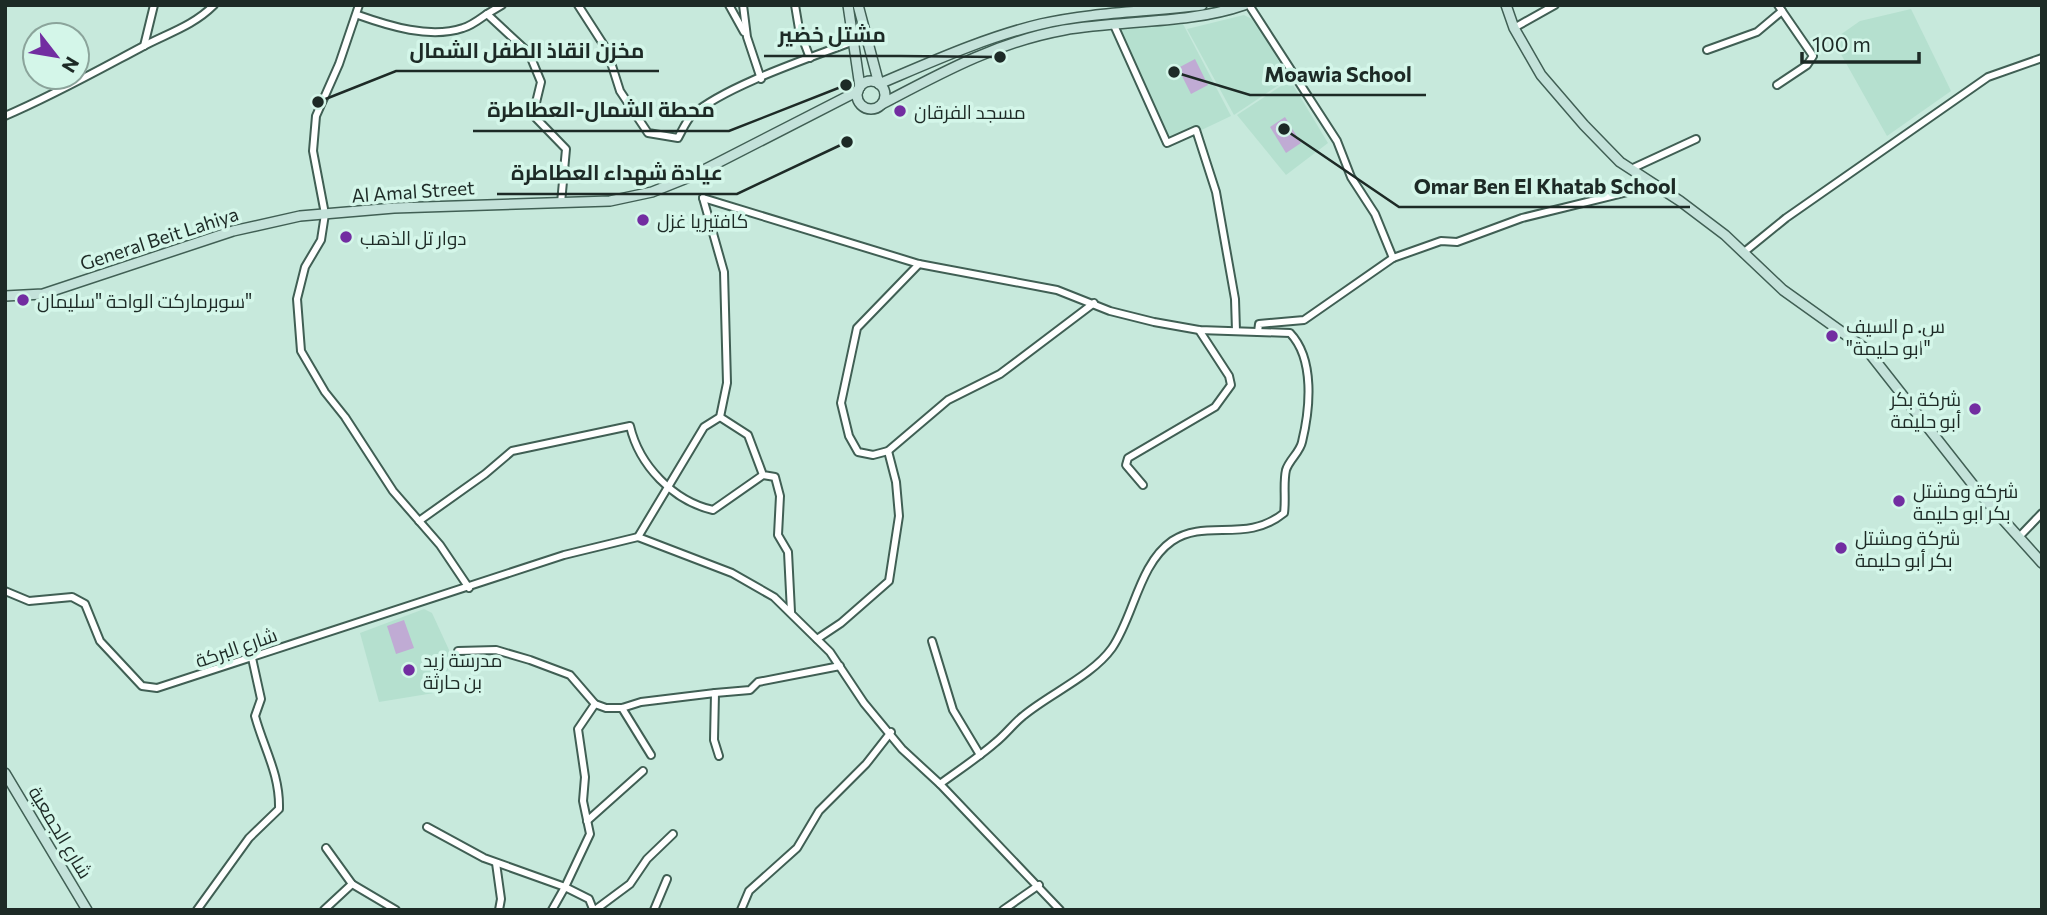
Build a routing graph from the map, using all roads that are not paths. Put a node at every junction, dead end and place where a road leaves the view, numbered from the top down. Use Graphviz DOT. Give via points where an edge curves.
graph roads {
  1 [pos="154,5"];
  2 [pos="214,5"];
  3 [pos="359,5"];
  4 [pos="502,5"];
  5 [pos="578,5"];
  6 [pos="729,5"];
  7 [pos="743,5"];
  8 [pos="795,5"];
  9 [pos="848,5"];
  10 [pos="858,5"];
  11 [pos="1202,5"];
  12 [pos="1246,5"];
  13 [pos="1506,5"];
  14 [pos="1555,5"];
  15 [pos="1780,8"];
  16 [pos="487,14"];
  17 [pos="358,15"];
  18 [pos="1113,23"];
  19 [pos="1514,28"];
  20 [pos="747,37"];
  21 [pos="854,41"];
  22 [pos="144,46"];
  23 [pos="1707,50"];
  24 [pos="810,58"];
  25 [pos="2042,58"];
  26 [pos="761,79"];
  27 [pos="879,84"];
  28 [pos="1777,85"];
  29 [pos="859,89"];
  30 [pos="882,103"];
  31 [pos="5,116"];
  32 [pos="1696,139"];
  33 [pos="1631,169"];
  34 [pos="1657,184"];
  35 [pos="561,203"];
  36 [pos="325,214"];
  37 [pos="1743,253"];
  38 [pos="1393,258"];
  39 [pos="919,264"];
  40 [pos="5,296"];
  41 [pos="1094,303"];
  42 [pos="1199,330"];
  43 [pos="1236,331"];
  44 [pos="1258,332"];
  45 [pos="720,417"];
  46 [pos="888,451"];
  47 [pos="762,475"];
  48 [pos="1143,485"];
  49 [pos="668,487"];
  50 [pos="2042,513"];
  51 [pos="419,521"];
  52 [pos="638,537"];
  53 [pos="2019,537"];
  54 [pos="2042,563"];
  55 [pos="469,588"];
  56 [pos="5,591"];
  57 [pos="791,612"];
  58 [pos="817,639"];
  59 [pos="932,641"];
  60 [pos="458,651"];
  61 [pos="252,658"];
  62 [pos="840,666"];
  63 [pos="715,694"];
  64 [pos="595,704"];
  65 [pos="622,708"];
  66 [pos="891,732"];
  67 [pos="651,755"];
  68 [pos="980,755"];
  69 [pos="719,756"];
  70 [pos="643,771"];
  71 [pos="5,773"];
  72 [pos="940,784"];
  73 [pos="587,821"];
  74 [pos="427,827"];
  75 [pos="673,834"];
  76 [pos="326,848"];
  77 [pos="496,863"];
  78 [pos="667,879"];
  79 [pos="352,884"];
  80 [pos="1039,885"];
  81 [pos="565,887"];
  82 [pos="594,909"];
  83 [pos="87,910"];
  84 [pos="197,910"];
  85 [pos="324,910"];
  86 [pos="396,910"];
  87 [pos="499,910"];
  88 [pos="552,910"];
  89 [pos="654,910"];
  90 [pos="741,910"];
  91 [pos="1003,910"];
  92 [pos="1060,910"];
  1 -- 22 [label="street"];
  2 -- 22 [label="street" via="186,27"];
  3 -- 17 [label="street"];
  4 -- 16 [label="street"];
  5 -- 26 [label="street" via="607,50 620,91 648,133 678,138 690,117 709,103"];
  6 -- 20 [label="street"];
  7 -- 20 [label="street"];
  8 -- 24 [label="street"];
  9 -- 21 [label="main road"];
  10 -- 27 [label="main road"];
  11 -- 27 [label="main road" via="1091,15 1032,26"];
  12 -- 18 [label="main road" via="1211,14"];
  12 -- 38 [label="street" via="1337,141"];
  13 -- 19 [label="main road"];
  14 -- 19 [label="street"];
  15 -- 23 [label="street" via="1757,32"];
  15 -- 28 [label="street" via="1813,57"];
  16 -- 17 [label="street" via="462,29 429,31 393,27"];
  16 -- 35 [label="street" via="529,53 541,82 533,115 566,149"];
  17 -- 36 [label="street" via="316,116 313,151"];
  18 -- 30 [label="main road" via="1044,34 986,51"];
  18 -- 43 [label="street" via="1167,143 1196,131 1216,192 1235,299"];
  19 -- 33 [label="main road" via="1541,75"];
  20 -- 26 [label="street"];
  21 -- 24 [label="street"];
  21 -- 29 [label="main road"];
  22 -- 31 [label="street" via="85,80"];
  24 -- 26 [label="street"];
  25 -- 37 [label="street" via="1988,77"];
  27 -- 29 [label="main road" via="871,81"];
  27 -- 30 [label="main road" via="885,95"];
  29 -- 30 [label="main road" via="858,100 864,107"];
  29 -- 35 [label="main road, Al Amal Street" via="820,113 666,187 610,201"];
  32 -- 33 [label="street"];
  33 -- 34 [label="main road"];
  34 -- 37 [label="main road"];
  34 -- 38 [label="street" via="1522,218 1457,242 1441,241"];
  35 -- 36 [label="main road, Al Amal Street"];
  36 -- 40 [label="main road, General Beit Lahiya" via="253,226 43,294"];
  36 -- 51 [label="street" via="321,240 305,267 297,299 302,351 393,491"];
  37 -- 53 [label="main road" via="1783,290 1867,350"];
  38 -- 44 [label="street" via="1304,320 1259,324"];
  39 -- 41 [label="street" via="1057,290"];
  39 -- 45 [label="street" via="704,198 724,272 727,383"];
  39 -- 46 [label="street" via="857,328 841,403 858,452"];
  41 -- 42 [label="street" via="1111,311"];
  41 -- 46 [label="street" via="1000,374 948,400"];
  42 -- 43 [label="street"];
  42 -- 48 [label="street" via="1231,385 1215,407 1128,458 1126,465"];
  43 -- 44 [label="street"];
  44 -- 68 [label="street" via="1290,333 1297,340 1307,373 1302,444 1286,471 1284,513 1261,527 1215,530 1174,540 1151,568 1111,648 1023,715"];
  45 -- 47 [label="street" via="748,435"];
  45 -- 49 [label="street" via="704,427"];
  46 -- 58 [label="street" via="899,516 888,581"];
  47 -- 49 [label="street" via="713,510 695,506"];
  47 -- 57 [label="street" via="775,477 780,496 778,535 788,552"];
  49 -- 51 [label="street" via="637,450 630,426 512,450"];
  49 -- 52 [label="street"];
  50 -- 53 [label="street"];
  51 -- 55 [label="street"];
  52 -- 55 [label="street, شارع البركة" via="564,555"];
  52 -- 57 [label="street" via="732,573"];
  53 -- 54 [label="main road"];
  55 -- 61 [label="street, شارع البركة"];
  56 -- 61 [label="street, شارع البركة" via="29,601 72,597 85,604 100,641 142,686 158,688"];
  57 -- 58 [label="street"];
  58 -- 62 [label="street"];
  59 -- 68 [label="street" via="953,710"];
  60 -- 64 [label="street" via="496,650 540,663 570,675"];
  61 -- 84 [label="street" via="261,699 255,716 275,766 279,809 249,838"];
  62 -- 63 [label="street" via="758,682 750,690"];
  62 -- 66 [label="street" via="864,704"];
  63 -- 65 [label="street"];
  63 -- 69 [label="street" via="713,740"];
  64 -- 65 [label="street"];
  64 -- 73 [label="street" via="578,729"];
  65 -- 67 [label="street"];
  66 -- 72 [label="street" via="902,749"];
  66 -- 90 [label="street" via="819,811 797,848 749,891"];
  68 -- 72 [label="street"];
  70 -- 73 [label="street"];
  71 -- 83 [label="main road, شارع الجمعية"];
  72 -- 80 [label="street"];
  73 -- 81 [label="street" via="590,834"];
  74 -- 77 [label="street"];
  75 -- 82 [label="street" via="630,884"];
  76 -- 79 [label="street"];
  77 -- 81 [label="street"];
  77 -- 87 [label="street"];
  78 -- 89 [label="street"];
  79 -- 85 [label="street"];
  79 -- 86 [label="street"];
  80 -- 91 [label="street"];
  80 -- 92 [label="street"];
  81 -- 82 [label="street" via="589,899"];
  81 -- 88 [label="street"];
}
